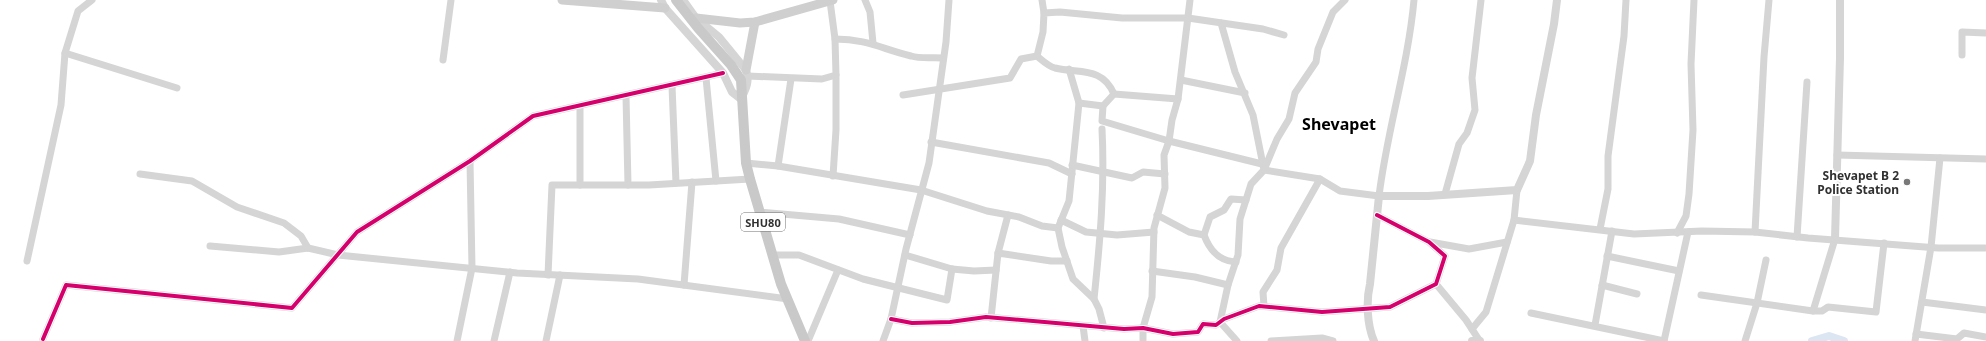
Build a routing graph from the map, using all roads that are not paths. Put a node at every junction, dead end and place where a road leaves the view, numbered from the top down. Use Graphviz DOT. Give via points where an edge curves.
graph roads {
  1 [pos="92,0"];
  2 [pos="451,0"];
  3 [pos="562,0"];
  4 [pos="676,0"];
  5 [pos="683,0"];
  6 [pos="832,0"];
  7 [pos="865,0"];
  8 [pos="949,0"];
  9 [pos="1042,0"];
  10 [pos="1190,0"];
  11 [pos="1345,0"];
  12 [pos="1414,0"];
  13 [pos="1481,0"];
  14 [pos="1557,0"];
  15 [pos="1626,0"];
  16 [pos="1694,0"];
  17 [pos="1769,0"];
  18 [pos="1840,0"];
  19 [pos="612,1"];
  20 [pos="665,3"];
  21 [pos="1044,13"];
  22 [pos="696,18"];
  23 [pos="1188,18"];
  24 [pos="755,22"];
  25 [pos="1221,23"];
  26 [pos="1986,33"];
  27 [pos="1284,34"];
  28 [pos="835,39"];
  29 [pos="873,43"];
  30 [pos="65,53"];
  31 [pos="1962,55"];
  32 [pos="1037,56"];
  33 [pos="943,58"];
  34 [pos="443,60"];
  35 [pos="1069,69"];
  36 [pos="723,73"];
  37 [pos="836,75"];
  38 [pos="743,77"];
  39 [pos="706,78"];
  40 [pos="791,79"];
  41 [pos="1181,80"];
  42 [pos="1807,82"];
  43 [pos="672,86"];
  44 [pos="177,88"];
  45 [pos="938,89"];
  46 [pos="1245,93"];
  47 [pos="1114,94"];
  48 [pos="903,95"];
  49 [pos="626,96"];
  50 [pos="741,99"];
  51 [pos="1178,99"];
  52 [pos="1079,104"];
  53 [pos="580,106"];
  54 [pos="1103,106"];
  55 [pos="1102,129"];
  56 [pos="1169,141"];
  57 [pos="931,142"];
  58 [pos="1837,155"];
  59 [pos="1940,158"];
  60 [pos="1986,159"];
  61 [pos="470,161"];
  62 [pos="746,163"];
  63 [pos="778,166"];
  64 [pos="1072,166"];
  65 [pos="1263,167"];
  66 [pos="1104,171"];
  67 [pos="140,174"];
  68 [pos="1072,174"];
  69 [pos="1164,174"];
  70 [pos="833,176"];
  71 [pos="750,179"];
  72 [pos="1320,179"];
  73 [pos="716,181"];
  74 [pos="692,182"];
  75 [pos="676,183"];
  76 [pos="628,184"];
  77 [pos="580,185"];
  78 [pos="921,190"];
  79 [pos="1517,190"];
  80 [pos="1445,194"];
  81 [pos="1379,196"];
  82 [pos="1246,200"];
  83 [pos="760,212"];
  84 [pos="1008,215"];
  85 [pos="1157,215"];
  86 [pos="1376,215"];
  87 [pos="1061,220"];
  88 [pos="1514,220"];
  89 [pos="1058,228"];
  90 [pos="1600,230"];
  91 [pos="1612,231"];
  92 [pos="1154,232"];
  93 [pos="1688,232"];
  94 [pos="1755,232"];
  95 [pos="1101,233"];
  96 [pos="1677,233"];
  97 [pos="910,235"];
  98 [pos="1204,235"];
  99 [pos="1797,237"];
  100 [pos="1835,239"];
  101 [pos="1429,242"];
  102 [pos="1507,242"];
  103 [pos="1884,243"];
  104 [pos="1986,245"];
  105 [pos="210,246"];
  106 [pos="1931,247"];
  107 [pos="308,248"];
  108 [pos="1986,248"];
  109 [pos="998,253"];
  110 [pos="338,254"];
  111 [pos="773,255"];
  112 [pos="905,255"];
  113 [pos="1607,256"];
  114 [pos="1766,260"];
  115 [pos="27,261"];
  116 [pos="1067,261"];
  117 [pos="1236,262"];
  118 [pos="472,268"];
  119 [pos="952,269"];
  120 [pos="838,270"];
  121 [pos="996,270"];
  122 [pos="1152,271"];
  123 [pos="1679,271"];
  124 [pos="510,272"];
  125 [pos="548,275"];
  126 [pos="560,275"];
  127 [pos="1436,284"];
  128 [pos="684,285"];
  129 [pos="1228,285"];
  130 [pos="1602,285"];
  131 [pos="898,288"];
  132 [pos="1637,294"];
  133 [pos="1701,295"];
  134 [pos="788,299"];
  135 [pos="1094,299"];
  136 [pos="1922,302"];
  137 [pos="1757,303"];
  138 [pos="1264,306"];
  139 [pos="1369,309"];
  140 [pos="1986,310"];
  141 [pos="1813,311"];
  142 [pos="1531,313"];
  143 [pos="991,318"];
  144 [pos="891,319"];
  145 [pos="1220,322"];
  146 [pos="1595,325"];
  147 [pos="1083,326"];
  148 [pos="1104,328"];
  149 [pos="1143,328"];
  150 [pos="1472,329"];
  151 [pos="1986,337"];
  152 [pos="1916,338"];
  153 [pos="43,339"];
  154 [pos="457,341"];
  155 [pos="494,341"];
  156 [pos="546,341"];
  157 [pos="806,341"];
  158 [pos="884,341"];
  159 [pos="1085,341"];
  160 [pos="1143,341"];
  161 [pos="1236,341"];
  162 [pos="1271,341"];
  163 [pos="1333,341"];
  164 [pos="1372,341"];
  165 [pos="1477,341"];
  166 [pos="1664,341"];
  167 [pos="1745,341"];
  1 -- 30 [label="street" via="78,12"];
  2 -- 34 [label="street"];
  3 -- 19 [label="main road"];
  4 -- 38 [label="main road, SHU80"];
  5 -- 22 [label="street"];
  6 -- 24 [label="main road"];
  6 -- 28 [label="street"];
  7 -- 29 [label="street" via="870,12"];
  8 -- 33 [label="street"];
  9 -- 21 [label="street"];
  10 -- 23 [label="street"];
  11 -- 65 [label="street" via="1333,12 1318,49 1316,62 1295,93 1289,119"];
  12 -- 81 [label="street" via="1412,23 1383,158"];
  13 -- 80 [label="street" via="1472,78 1476,110 1467,133 1459,144"];
  14 -- 79 [label="street" via="1530,161"];
  15 -- 90 [label="street" via="1624,36 1608,156 1608,189"];
  16 -- 96 [label="street" via="1689,194 1686,216"];
  17 -- 94 [label="street"];
  18 -- 58 [label="street"];
  19 -- 20 [label="main road"];
  20 -- 36 [label="street"];
  20 -- 38 [label="main road, SHU80" via="726,69"];
  21 -- 23 [label="street" via="1060,12 1122,18"];
  21 -- 32 [label="street" via="1044,32"];
  22 -- 24 [label="main road" via="740,23"];
  22 -- 38 [label="street" via="719,37"];
  23 -- 25 [label="street"];
  23 -- 41 [label="street"];
  24 -- 38 [label="main road"];
  25 -- 27 [label="street"];
  25 -- 46 [label="street" via="1235,72"];
  26 -- 31 [label="street" via="1962,32"];
  28 -- 29 [label="street"];
  28 -- 37 [label="street"];
  29 -- 33 [label="street" via="912,57"];
  30 -- 44 [label="street"];
  30 -- 115 [label="street" via="61,105"];
  32 -- 35 [label="street" via="1048,65"];
  32 -- 45 [label="street" via="1021,59 1010,78"];
  33 -- 45 [label="street"];
  35 -- 47 [label="street" via="1090,72 1110,84"];
  35 -- 52 [label="street"];
  36 -- 39 [label="street"];
  36 -- 50 [label="street" via="732,92"];
  37 -- 40 [label="street" via="822,79"];
  37 -- 70 [label="street"];
  38 -- 40 [label="street"];
  38 -- 50 [label="main road, SHU80"];
  38 -- 50 [label="street" via="747,87"];
  39 -- 43 [label="street"];
  39 -- 73 [label="street"];
  40 -- 63 [label="street"];
  41 -- 46 [label="street"];
  41 -- 51 [label="street"];
  42 -- 99 [label="street"];
  43 -- 49 [label="street"];
  43 -- 75 [label="street"];
  45 -- 48 [label="street"];
  45 -- 57 [label="street"];
  46 -- 65 [label="street" via="1253,115"];
  47 -- 51 [label="street"];
  47 -- 54 [label="street"];
  49 -- 53 [label="street"];
  49 -- 76 [label="street"];
  50 -- 62 [label="main road, SHU80"];
  51 -- 56 [label="street"];
  52 -- 54 [label="street"];
  52 -- 64 [label="street"];
  53 -- 61 [label="street" via="533,116"];
  53 -- 77 [label="street"];
  54 -- 56 [label="street" via="1102,121"];
  55 -- 66 [label="street"];
  56 -- 65 [label="street"];
  56 -- 69 [label="street" via="1164,155"];
  57 -- 68 [label="street" via="1049,163"];
  57 -- 78 [label="street" via="929,163"];
  58 -- 59 [label="street"];
  58 -- 100 [label="street"];
  59 -- 60 [label="street"];
  59 -- 106 [label="street"];
  61 -- 110 [label="street" via="357,232"];
  61 -- 118 [label="street"];
  62 -- 63 [label="street"];
  62 -- 71 [label="main road, SHU80"];
  63 -- 70 [label="street"];
  64 -- 66 [label="street"];
  64 -- 68 [label="street"];
  65 -- 72 [label="street"];
  65 -- 82 [label="street" via="1251,184"];
  66 -- 69 [label="street" via="1132,178 1143,172"];
  66 -- 95 [label="street"];
  67 -- 107 [label="street" via="192,181 237,207 284,223 301,236"];
  68 -- 87 [label="street" via="1069,201"];
  69 -- 85 [label="street" via="1165,188"];
  70 -- 78 [label="street"];
  71 -- 73 [label="street"];
  71 -- 83 [label="main road, SHU80"];
  72 -- 81 [label="street" via="1340,191"];
  72 -- 138 [label="street" via="1281,248 1277,270 1263,292"];
  73 -- 74 [label="street"];
  74 -- 75 [label="street"];
  74 -- 128 [label="street"];
  75 -- 76 [label="street"];
  76 -- 77 [label="street"];
  77 -- 125 [label="street" via="552,185"];
  78 -- 84 [label="street"];
  78 -- 97 [label="street"];
  79 -- 80 [label="street"];
  79 -- 88 [label="street"];
  80 -- 81 [label="street"];
  81 -- 86 [label="street"];
  82 -- 98 [label="street" via="1231,199 1224,210 1210,217"];
  82 -- 117 [label="street" via="1240,219"];
  83 -- 97 [label="street" via="839,219"];
  83 -- 111 [label="main road, SHU80"];
  84 -- 89 [label="street" via="1042,226"];
  84 -- 109 [label="street"];
  85 -- 92 [label="street"];
  85 -- 98 [label="street" via="1189,232"];
  86 -- 101 [label="street"];
  86 -- 139 [label="street" via="1367,296"];
  87 -- 89 [label="street"];
  87 -- 95 [label="street" via="1086,232"];
  88 -- 90 [label="street"];
  88 -- 102 [label="street"];
  89 -- 116 [label="street"];
  90 -- 91 [label="street"];
  91 -- 96 [label="street" via="1634,234"];
  91 -- 113 [label="street"];
  92 -- 95 [label="street" via="1117,235"];
  92 -- 122 [label="street"];
  93 -- 94 [label="street"];
  93 -- 96 [label="street"];
  93 -- 123 [label="street"];
  94 -- 99 [label="street"];
  95 -- 135 [label="street"];
  97 -- 112 [label="street"];
  98 -- 117 [label="street" via="1220,257 1225,261"];
  99 -- 100 [label="street"];
  100 -- 103 [label="street"];
  100 -- 141 [label="street"];
  101 -- 102 [label="street" via="1469,249"];
  101 -- 127 [label="street" via="1445,256"];
  102 -- 150 [label="street" via="1486,312"];
  103 -- 106 [label="street"];
  103 -- 141 [label="street" via="1876,312 1828,307 1822,311"];
  104 -- 108 [label="street"];
  105 -- 107 [label="street" via="278,252"];
  106 -- 108 [label="street"];
  106 -- 136 [label="street"];
  107 -- 110 [label="street"];
  109 -- 116 [label="street"];
  109 -- 121 [label="street"];
  110 -- 118 [label="street"];
  110 -- 153 [label="street" via="292,308 66,285"];
  111 -- 120 [label="street" via="798,255"];
  111 -- 134 [label="main road, SHU80"];
  112 -- 119 [label="street"];
  112 -- 131 [label="street"];
  113 -- 123 [label="street"];
  113 -- 130 [label="street"];
  114 -- 137 [label="street"];
  116 -- 135 [label="street" via="1073,279"];
  117 -- 129 [label="street"];
  118 -- 124 [label="street"];
  118 -- 154 [label="street"];
  119 -- 121 [label="street"];
  119 -- 131 [label="street" via="947,300"];
  120 -- 131 [label="street"];
  120 -- 157 [label="street"];
  121 -- 143 [label="street"];
  122 -- 129 [label="street"];
  122 -- 149 [label="street" via="1152,297"];
  123 -- 166 [label="street"];
  124 -- 125 [label="street"];
  124 -- 155 [label="street"];
  125 -- 126 [label="street"];
  126 -- 128 [label="street" via="638,279"];
  126 -- 156 [label="street"];
  127 -- 139 [label="street" via="1390,307"];
  127 -- 150 [label="street"];
  128 -- 134 [label="street"];
  129 -- 145 [label="street"];
  130 -- 132 [label="street"];
  130 -- 146 [label="street"];
  131 -- 144 [label="street"];
  133 -- 137 [label="street"];
  134 -- 157 [label="main road, SHU80"];
  135 -- 148 [label="street"];
  136 -- 140 [label="street"];
  136 -- 152 [label="street"];
  137 -- 141 [label="street"];
  137 -- 167 [label="street"];
  138 -- 139 [label="street" via="1322,312"];
  138 -- 145 [label="street"];
  139 -- 164 [label="street"];
  142 -- 146 [label="street"];
  143 -- 144 [label="street" via="912,323"];
  143 -- 147 [label="street"];
  144 -- 158 [label="street"];
  145 -- 149 [label="street" via="1216,325 1203,324 1198,332 1173,334"];
  145 -- 161 [label="street"];
  146 -- 166 [label="street"];
  147 -- 148 [label="street"];
  147 -- 159 [label="street"];
  148 -- 149 [label="street"];
  149 -- 160 [label="street"];
  150 -- 165 [label="street"];
  151 -- 152 [label="street" via="1964,333 1957,339"];
  162 -- 163 [label="street" via="1322,338"];
}
